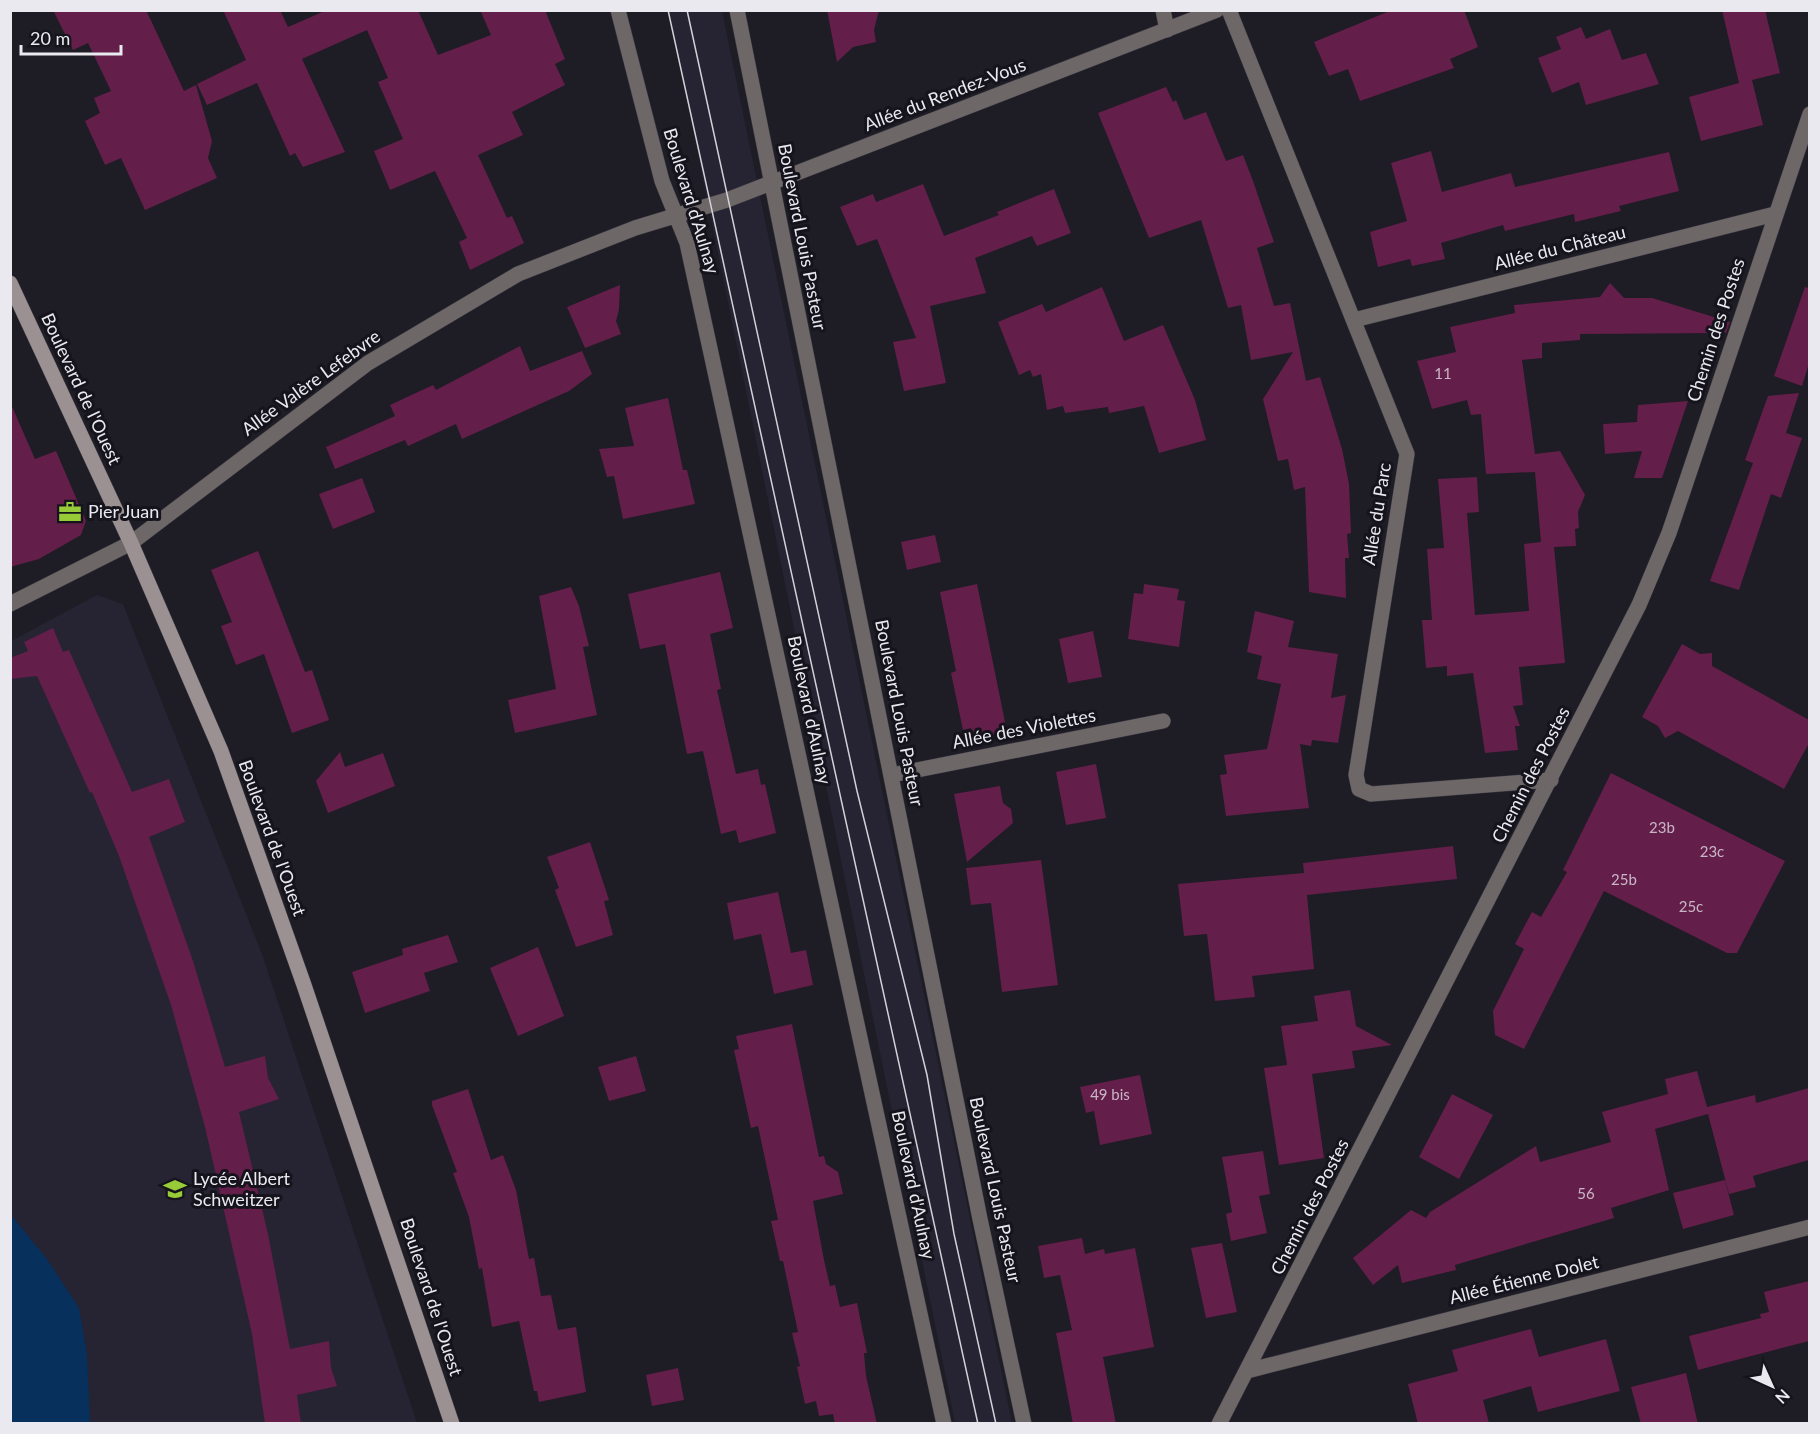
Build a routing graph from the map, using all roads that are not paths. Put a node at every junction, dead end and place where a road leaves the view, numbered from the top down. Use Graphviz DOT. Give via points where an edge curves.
graph roads {
  1 [pos="618,10"];
  2 [pos="737,10"];
  3 [pos="1163,10"];
  4 [pos="1217,10"];
  5 [pos="1229,10"];
  6 [pos="1167,30"];
  7 [pos="1809,114"];
  8 [pos="771,183"];
  9 [pos="680,214"];
  10 [pos="1775,214"];
  11 [pos="10,283"];
  12 [pos="1354,320"];
  13 [pos="131,543"];
  14 [pos="10,604"];
  15 [pos="1163,721"];
  16 [pos="892,775"];
  17 [pos="1551,780"];
  18 [pos="1809,1227"];
  19 [pos="1248,1371"];
  20 [pos="452,1424"];
  21 [pos="944,1424"];
  22 [pos="1024,1424"];
  23 [pos="1219,1424"];
  1 -- 9 [label="street, Boulevard d'Aulnay" via="662,181"];
  2 -- 8 [label="street, Boulevard Louis Pasteur"];
  3 -- 6 [label="street"];
  4 -- 6 [label="street, Allée du Rendez-Vous"];
  5 -- 12 [label="street, Allée du Parc"];
  6 -- 8 [label="street, Allée du Rendez-Vous"];
  7 -- 10 [label="street, Chemin des Postes"];
  8 -- 9 [label="street, Allée du Rendez-Vous"];
  8 -- 16 [label="street, Boulevard Louis Pasteur"];
  9 -- 13 [label="street, Allée Valère Lefebvre" via="518,274 368,363"];
  9 -- 21 [label="street, Boulevard d'Aulnay"];
  10 -- 12 [label="street, Allée du Château"];
  10 -- 17 [label="street, Chemin des Postes" via="1669,533 1639,605"];
  11 -- 13 [label="street, Boulevard de l'Ouest"];
  12 -- 17 [label="street, Allée du Parc" via="1407,454 1356,776 1359,789 1371,794"];
  13 -- 14 [label="street, Allée Valère Lefebvre"];
  13 -- 20 [label="street, Boulevard de l'Ouest" via="221,750"];
  15 -- 16 [label="street, Allée des Violettes"];
  16 -- 22 [label="street, Boulevard Louis Pasteur"];
  17 -- 19 [label="street, Chemin des Postes"];
  18 -- 19 [label="street, Allée Étienne Dolet"];
  19 -- 23 [label="street, Chemin des Postes"];
}
